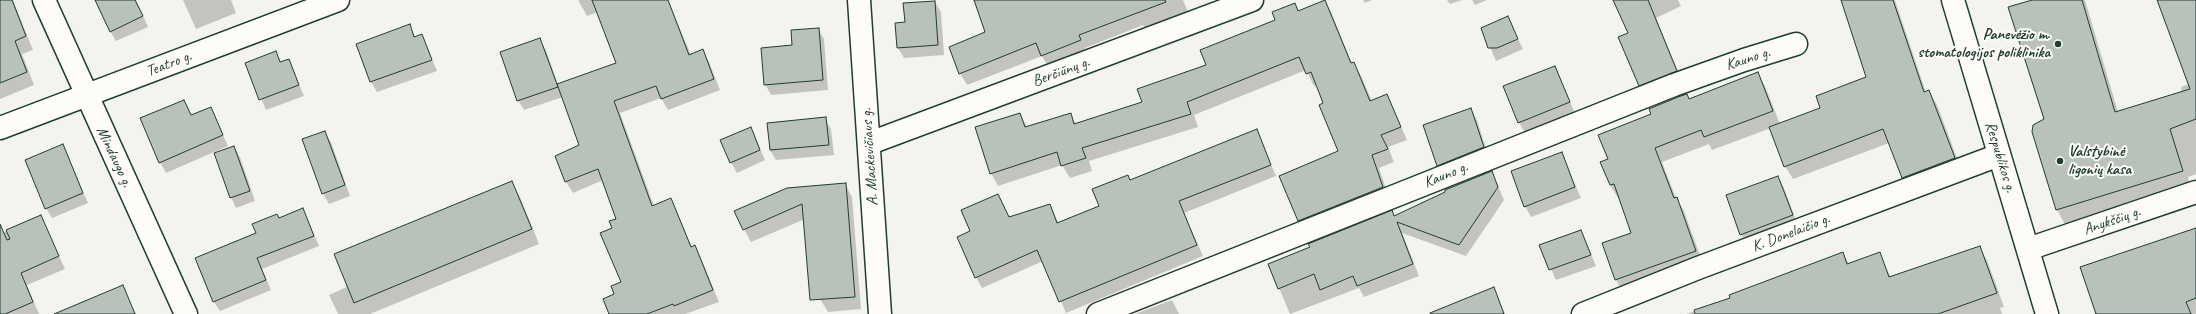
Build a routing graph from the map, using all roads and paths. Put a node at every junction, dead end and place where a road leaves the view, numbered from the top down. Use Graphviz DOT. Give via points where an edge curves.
graph roads {
  1 [pos="44,0"];
  2 [pos="338,0"];
  3 [pos="859,0"];
  4 [pos="1252,0"];
  5 [pos="1953,0"];
  6 [pos="1796,44"];
  7 [pos="86,96"];
  8 [pos="0,128"];
  9 [pos="870,143"];
  10 [pos="2000,155"];
  11 [pos="2196,192"];
  12 [pos="2028,249"];
  13 [pos="186,314"];
  14 [pos="880,314"];
  15 [pos="1098,314"];
  16 [pos="1583,314"];
  17 [pos="2047,314"];
  1 -- 7 [label="street, Mindaugo g."];
  2 -- 7 [label="street, Teatro g."];
  3 -- 9 [label="street, A. Mackevičiaus g."];
  4 -- 9 [label="street, Berčiūnų g."];
  5 -- 10 [label="street, Respublikos g."];
  6 -- 15 [label="street, Kauno g." via="1674,85"];
  7 -- 8 [label="street, Teatro g."];
  7 -- 13 [label="street, Mindaugo g."];
  9 -- 14 [label="street, A. Mackevičiaus g."];
  10 -- 12 [label="street, Respublikos g."];
  10 -- 16 [label="street, K. Donelaičio g." via="1698,268"];
  11 -- 12 [label="street, Anykščių g."];
  12 -- 17 [label="street, Respublikos g."];
}
